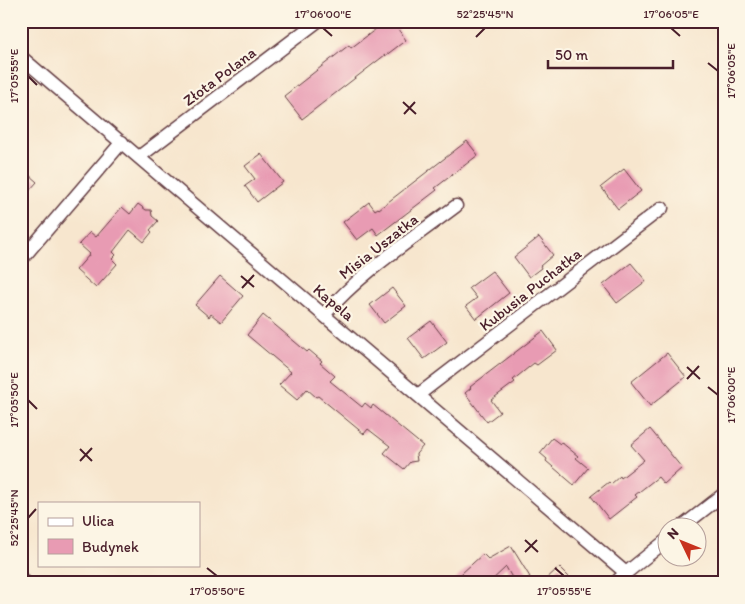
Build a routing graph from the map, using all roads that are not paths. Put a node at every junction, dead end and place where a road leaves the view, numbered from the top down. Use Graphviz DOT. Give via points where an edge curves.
graph roads {
  1 [pos="318,21"];
  2 [pos="21,57"];
  3 [pos="122,142"];
  4 [pos="139,157"];
  5 [pos="456,206"];
  6 [pos="662,208"];
  7 [pos="21,260"];
  8 [pos="324,315"];
  9 [pos="418,395"];
  10 [pos="724,494"];
  11 [pos="696,516"];
  12 [pos="658,547"];
  13 [pos="626,573"];
  14 [pos="21,578"];
  15 [pos="26,583"];
  16 [pos="616,583"];
  1 -- 4 [label="street, Złota Polana"];
  2 -- 3 [label="street, Kapela"];
  3 -- 4 [label="street, Kapela"];
  3 -- 7 [label="street"];
  4 -- 8 [label="street, Kapela"];
  5 -- 8 [label="street, Misia Uszatka" via="368,272"];
  6 -- 9 [label="street, Kubusia Puchatka"];
  8 -- 9 [label="street, Kapela"];
  9 -- 13 [label="street, Kapela"];
  10 -- 11 [label="street"];
  12 -- 13 [label="street"];
  13 -- 16 [label="street"];
  14 -- 15 [label="street"];
}
